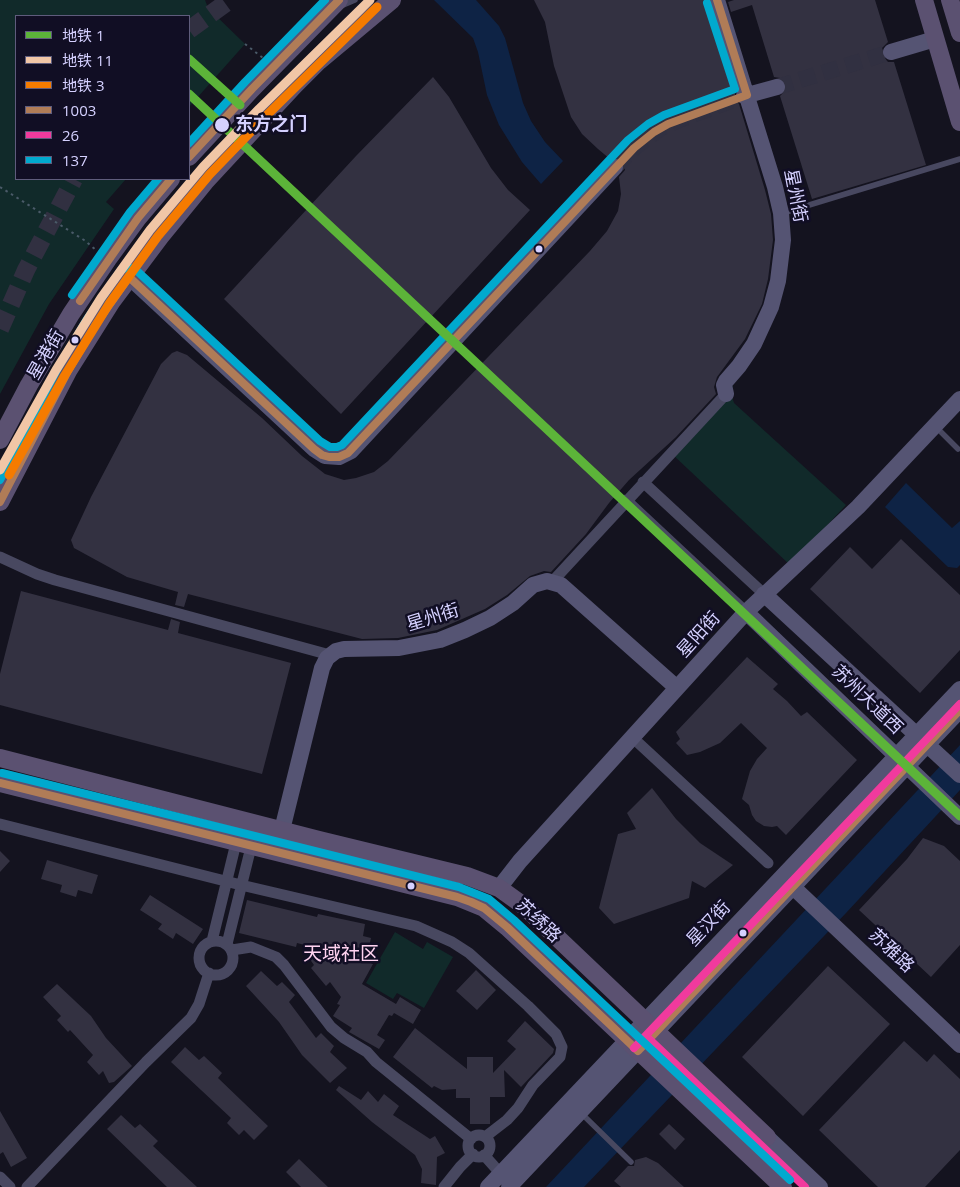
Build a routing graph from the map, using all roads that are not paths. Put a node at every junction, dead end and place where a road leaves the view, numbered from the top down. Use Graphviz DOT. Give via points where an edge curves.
graph roads {
  1 [pos="339,0"];
  2 [pos="355,0"];
  3 [pos="392,0"];
  4 [pos="717,0"];
  5 [pos="924,0"];
  6 [pos="950,0"];
  7 [pos="328,6"];
  8 [pos="960,33"];
  9 [pos="935,38"];
  10 [pos="891,52"];
  11 [pos="778,87"];
  12 [pos="746,96"];
  13 [pos="960,122"];
  14 [pos="190,157"];
  15 [pos="960,159"];
  16 [pos="615,167"];
  17 [pos="170,180"];
  18 [pos="781,213"];
  19 [pos="130,277"];
  20 [pos="726,394"];
  21 [pos="960,399"];
  22 [pos="935,426"];
  23 [pos="0,440"];
  24 [pos="958,450"];
  25 [pos="643,482"];
  26 [pos="626,500"];
  27 [pos="0,502"];
  28 [pos="0,556"];
  29 [pos="552,582"];
  30 [pos="764,594"];
  31 [pos="746,612"];
  32 [pos="330,655"];
  33 [pos="677,688"];
  34 [pos="960,689"];
  35 [pos="960,710"];
  36 [pos="632,737"];
  37 [pos="928,744"];
  38 [pos="0,758"];
  39 [pos="907,767"];
  40 [pos="960,775"];
  41 [pos="0,782"];
  42 [pos="956,813"];
  43 [pos="0,824"];
  44 [pos="282,830"];
  45 [pos="243,845"];
  46 [pos="768,863"];
  47 [pos="226,881"];
  48 [pos="241,885"];
  49 [pos="794,887"];
  50 [pos="500,888"];
  51 [pos="212,941"];
  52 [pos="229,947"];
  53 [pos="209,973"];
  54 [pos="656,1033"];
  55 [pos="960,1045"];
  56 [pos="638,1051"];
  57 [pos="581,1113"];
  58 [pos="485,1137"];
  59 [pos="767,1137"];
  60 [pos="471,1139"];
  61 [pos="478,1155"];
  62 [pos="631,1162"];
  63 [pos="0,1178"];
  64 [pos="510,1183"];
  65 [pos="10,1187"];
  66 [pos="26,1187"];
  67 [pos="444,1187"];
  68 [pos="488,1187"];
  69 [pos="783,1187"];
  70 [pos="820,1187"];
  1 -- 7 [label="main road"];
  2 -- 7 [label="lane"];
  3 -- 19 [label="main road, 星港街" via="320,62 256,126 205,182"];
  4 -- 12 [label="street, 星州街"];
  5 -- 9 [label="main road"];
  6 -- 8 [label="main road"];
  7 -- 14 [label="main road"];
  9 -- 10 [label="street"];
  9 -- 13 [label="main road"];
  11 -- 12 [label="street"];
  12 -- 18 [label="street, 星州街"];
  15 -- 18 [label="lane"];
  16 -- 19 [label="street" via="351,451 339,457 325,456 314,449"];
  17 -- 23 [label="main road, 星港街" via="108,259 55,339"];
  18 -- 20 [label="street, 星州街" via="782,254 773,300 754,344 726,381"];
  19 -- 27 [label="main road, 星港街" via="68,370"];
  20 -- 25 [label="street"];
  21 -- 22 [label="street, 星阳街"];
  22 -- 24 [label="lane"];
  22 -- 30 [label="street, 星阳街" via="858,507"];
  25 -- 26 [label="street"];
  25 -- 30 [label="street"];
  26 -- 29 [label="street"];
  26 -- 31 [label="street"];
  28 -- 32 [label="street" via="55,580"];
  29 -- 32 [label="street, 星州街" via="538,582 490,618 440,640 399,648 336,651"];
  29 -- 33 [label="street" via="561,585"];
  30 -- 31 [label="street, 星阳街"];
  30 -- 37 [label="street, 苏州大道西"];
  31 -- 33 [label="street, 星阳街"];
  31 -- 39 [label="street, 苏州大道西"];
  32 -- 44 [label="street" via="322,668"];
  33 -- 36 [label="street, 星阳街"];
  34 -- 37 [label="street, 星汉街"];
  35 -- 37 [label="street, 星汉街"];
  36 -- 46 [label="street"];
  36 -- 50 [label="street, 星阳街" via="520,861"];
  37 -- 39 [label="street, 星汉街"];
  37 -- 40 [label="street, 苏州大道西"];
  38 -- 44 [label="main road, 苏绣路"];
  39 -- 42 [label="street, 苏州大道西"];
  39 -- 49 [label="street, 星汉街"];
  39 -- 54 [label="street, 星汉街"];
  41 -- 45 [label="main road, 苏绣路"];
  43 -- 47 [label="street"];
  44 -- 50 [label="main road, 苏绣路" via="467,876"];
  45 -- 47 [label="street"];
  45 -- 48 [label="street"];
  45 -- 56 [label="main road, 苏绣路" via="457,897 484,908"];
  47 -- 48 [label="street"];
  47 -- 51 [label="street"];
  48 -- 52 [label="street"];
  48 -- 58 [label="street" via="434,932 469,953 556,1034 562,1048 560,1057 518,1108"];
  49 -- 54 [label="street, 星汉街"];
  49 -- 55 [label="street, 苏雅路"];
  50 -- 54 [label="main road, 苏绣路" via="524,906"];
  51 -- 52 [label="street"];
  51 -- 53 [label="street" via="203,946 199,956 201,966"];
  52 -- 53 [label="street" via="233,960 228,970 219,975"];
  52 -- 60 [label="street" via="251,947 276,957 332,1027"];
  53 -- 66 [label="street" via="191,1018"];
  54 -- 56 [label="street, 星汉街"];
  54 -- 59 [label="main road, 苏绣路"];
  56 -- 57 [label="street, 星汉街"];
  56 -- 64 [label="street, 星汉街"];
  56 -- 69 [label="main road, 苏绣路"];
  57 -- 62 [label="lane"];
  57 -- 64 [label="street, 星汉街"];
  58 -- 60 [label="street" via="478,1135"];
  58 -- 61 [label="street" via="490,1148"];
  59 -- 70 [label="street, 苏绣路"];
  60 -- 61 [label="street" via="469,1148"];
  61 -- 64 [label="street"];
  61 -- 67 [label="street" via="460,1167"];
  63 -- 65 [label="street"];
  64 -- 68 [label="street, 星汉街"];
}
